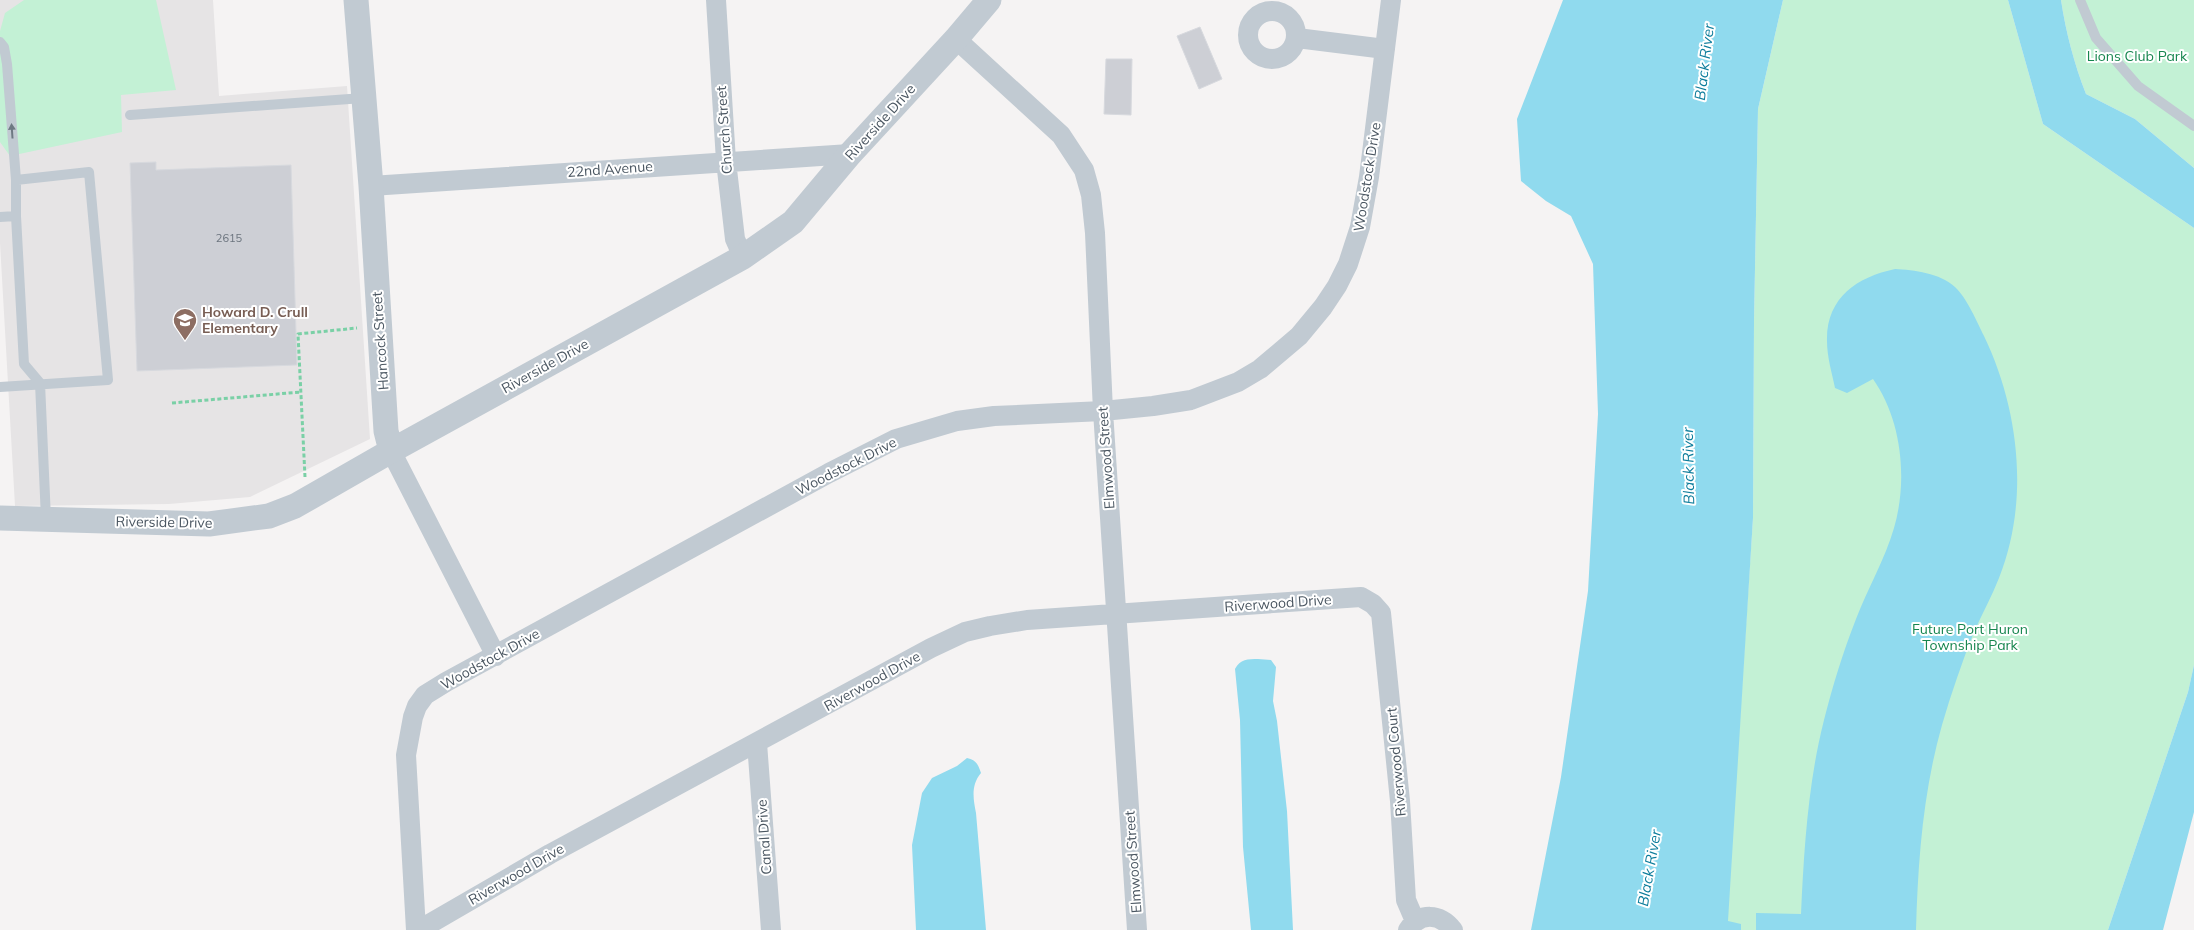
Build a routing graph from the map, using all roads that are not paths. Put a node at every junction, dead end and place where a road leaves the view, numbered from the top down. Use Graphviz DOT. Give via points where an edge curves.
graph roads {
  1 [pos="356,0"];
  2 [pos="716,0"];
  3 [pos="989,0"];
  4 [pos="1391,0"];
  5 [pos="2080,0"];
  6 [pos="1296,38"];
  7 [pos="956,39"];
  8 [pos="0,42"];
  9 [pos="1385,49"];
  10 [pos="365,98"];
  11 [pos="130,115"];
  12 [pos="2194,126"];
  13 [pos="850,154"];
  14 [pos="726,162"];
  15 [pos="16,180"];
  16 [pos="371,186"];
  17 [pos="16,216"];
  18 [pos="0,217"];
  19 [pos="743,258"];
  20 [pos="40,383"];
  21 [pos="0,387"];
  22 [pos="1103,411"];
  23 [pos="391,451"];
  24 [pos="0,518"];
  25 [pos="46,520"];
  26 [pos="1373,604"];
  27 [pos="1116,615"];
  28 [pos="496,656"];
  29 [pos="757,743"];
  30 [pos="1412,926"];
  31 [pos="418,930"];
  32 [pos="771,930"];
  33 [pos="1137,930"];
  34 [pos="1453,930"];
  1 -- 10 [label="street, Hancock Street"];
  2 -- 14 [label="street, Church Street"];
  3 -- 7 [label="street, Riverside Drive"];
  4 -- 9 [label="street, Woodstock Drive"];
  5 -- 12 [label="lane" via="2096,38 2138,86"];
  6 -- 9 [label="street"];
  7 -- 13 [label="street, Riverside Drive"];
  7 -- 22 [label="street, Elmwood Street" via="1061,135 1084,170 1091,195 1095,233"];
  15 -- 8 [label="lane, one-way" via="7,64"];
  9 -- 22 [label="street, Woodstock Drive" via="1360,227 1348,264 1324,307 1280,354 1238,382 1191,400"];
  10 -- 11 [label="lane"];
  10 -- 16 [label="street, Hancock Street"];
  13 -- 14 [label="street, 22nd Avenue"];
  13 -- 19 [label="street, Riverside Drive" via="793,222"];
  14 -- 16 [label="street, 22nd Avenue"];
  14 -- 19 [label="street, Church Street" via="735,239"];
  15 -- 17 [label="lane"];
  15 -- 20 [label="lane" via="89,172 108,380"];
  16 -- 23 [label="street, Hancock Street" via="386,432"];
  17 -- 18 [label="lane"];
  17 -- 20 [label="lane" via="24,364"];
  19 -- 23 [label="street, Riverside Drive"];
  20 -- 21 [label="lane"];
  20 -- 25 [label="lane"];
  22 -- 27 [label="street, Elmwood Street"];
  22 -- 28 [label="street, Woodstock Drive" via="957,421 896,439"];
  23 -- 25 [label="street, Riverside Drive" via="295,506 269,516 209,524"];
  23 -- 28 [label="street, Hancock Street"];
  24 -- 25 [label="street, Riverside Drive"];
  26 -- 27 [label="street, Riverwood Drive" via="1361,597"];
  26 -- 30 [label="street, Riverwood Court" via="1381,613 1385,638 1406,900"];
  27 -- 29 [label="street, Riverwood Drive" via="1028,620 966,632"];
  27 -- 33 [label="street, Elmwood Street"];
  28 -- 31 [label="street, Woodstock Drive" via="425,696 412,717 406,755"];
  29 -- 31 [label="street, Riverwood Drive" via="550,854"];
  29 -- 32 [label="street, Canal Drive"];
  30 -- 34 [label="street, Riverwood Court" via="1423,917 1432,916"];
}
